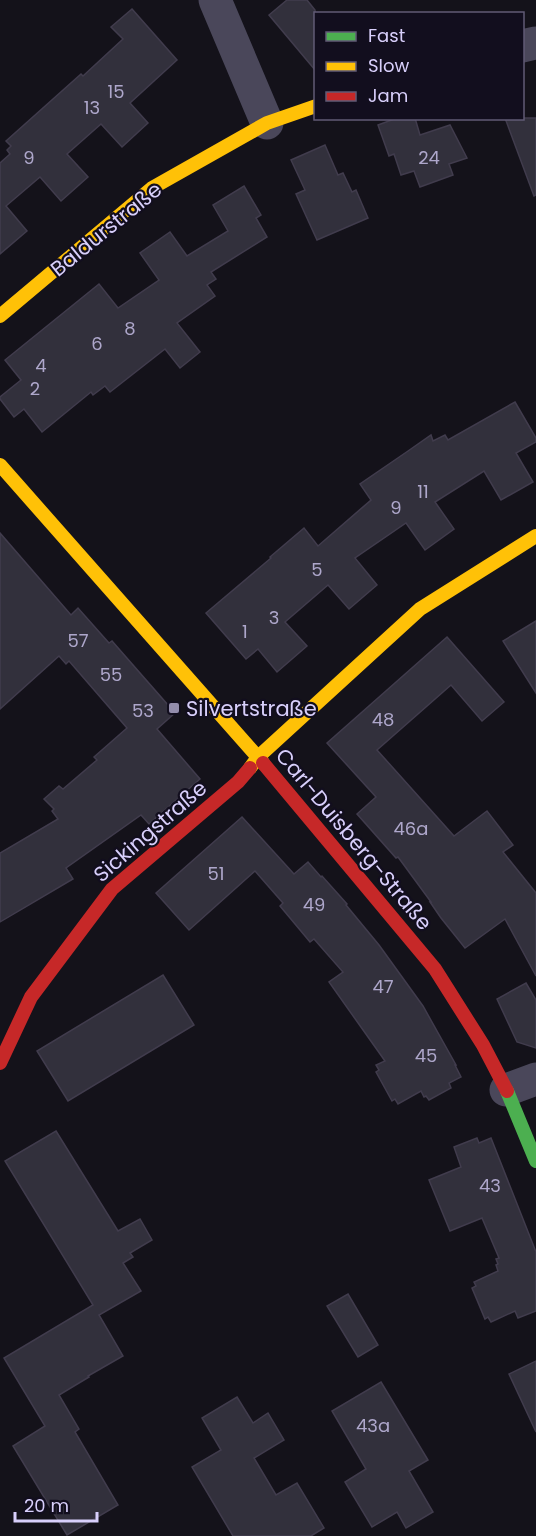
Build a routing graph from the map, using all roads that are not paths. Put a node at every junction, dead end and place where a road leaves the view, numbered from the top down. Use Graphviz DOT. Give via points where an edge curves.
graph roads {
  1 [pos="215,0"];
  2 [pos="314,106"];
  3 [pos="267,123"];
  4 [pos="0,316"];
  5 [pos="0,465"];
  6 [pos="536,536"];
  7 [pos="258,757"];
  8 [pos="0,1063"];
  9 [pos="521,1084"];
  10 [pos="536,1161"];
  1 -- 3 [label="street"];
  2 -- 3 [label="street, Baldurstraße"];
  3 -- 4 [label="street, Baldurstraße" via="152,188"];
  5 -- 7 [label="street, Carl-Duisberg-Straße"];
  6 -- 7 [label="street" via="420,609"];
  7 -- 8 [label="street, Sickingstraße" via="238,782 112,889 31,997"];
  7 -- 9 [label="street, Carl-Duisberg-Straße" via="435,969 483,1045"];
  9 -- 10 [label="street, Carl-Duisberg-Straße"];
}
